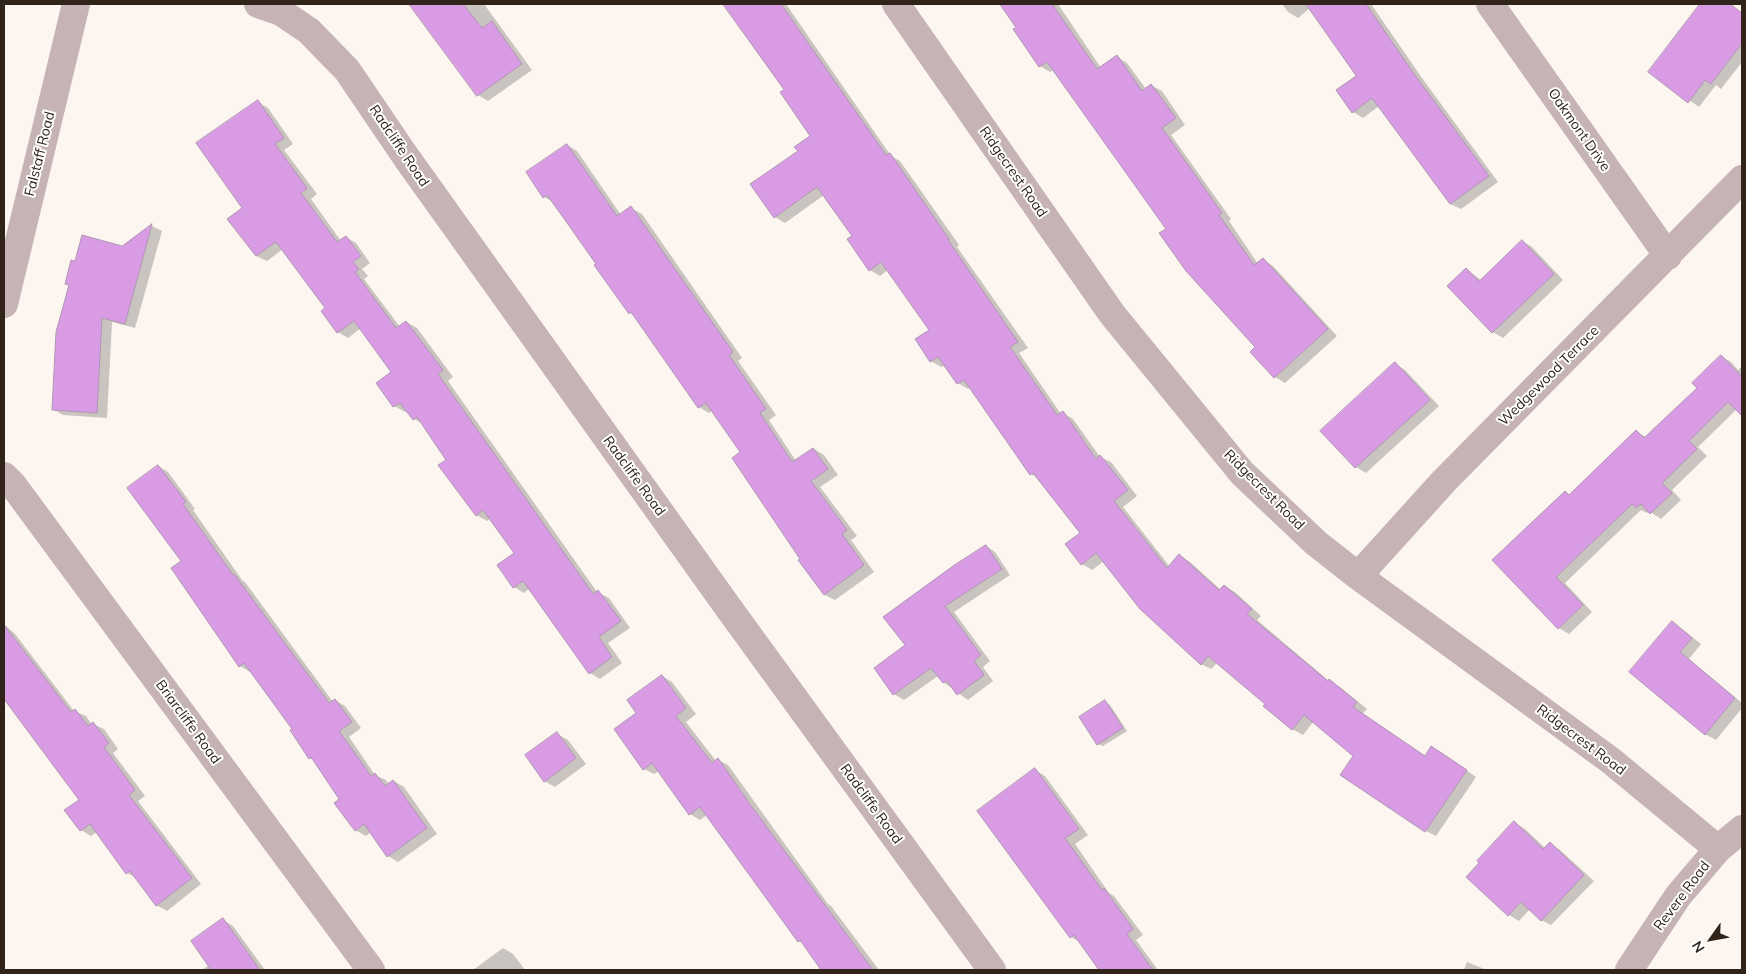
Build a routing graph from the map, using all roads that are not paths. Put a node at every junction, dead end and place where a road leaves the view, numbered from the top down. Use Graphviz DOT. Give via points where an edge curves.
graph roads {
  1 [pos="76,4"];
  2 [pos="258,4"];
  3 [pos="896,4"];
  4 [pos="1490,4"];
  5 [pos="1742,179"];
  6 [pos="1668,256"];
  7 [pos="4,304"];
  8 [pos="4,476"];
  9 [pos="1358,576"];
  10 [pos="1742,829"];
  11 [pos="1718,849"];
  12 [pos="371,970"];
  13 [pos="992,970"];
  14 [pos="1629,970"];
  1 -- 7 [label="street, Falstaff Road"];
  2 -- 13 [label="street, Radcliffe Road" via="280,12 309,31 347,70 707,578"];
  3 -- 9 [label="street, Ridgecrest Road" via="1112,314 1242,473 1316,543"];
  4 -- 6 [label="street, Oakmont Drive"];
  5 -- 6 [label="street, Wedgewood Terrace"];
  6 -- 9 [label="street, Wedgewood Terrace" via="1444,481"];
  8 -- 12 [label="street, Briarcliffe Road"];
  9 -- 11 [label="street, Ridgecrest Road" via="1610,760"];
  10 -- 11 [label="street, Revere Road"];
  11 -- 14 [label="street, Revere Road" via="1678,896"];
}
